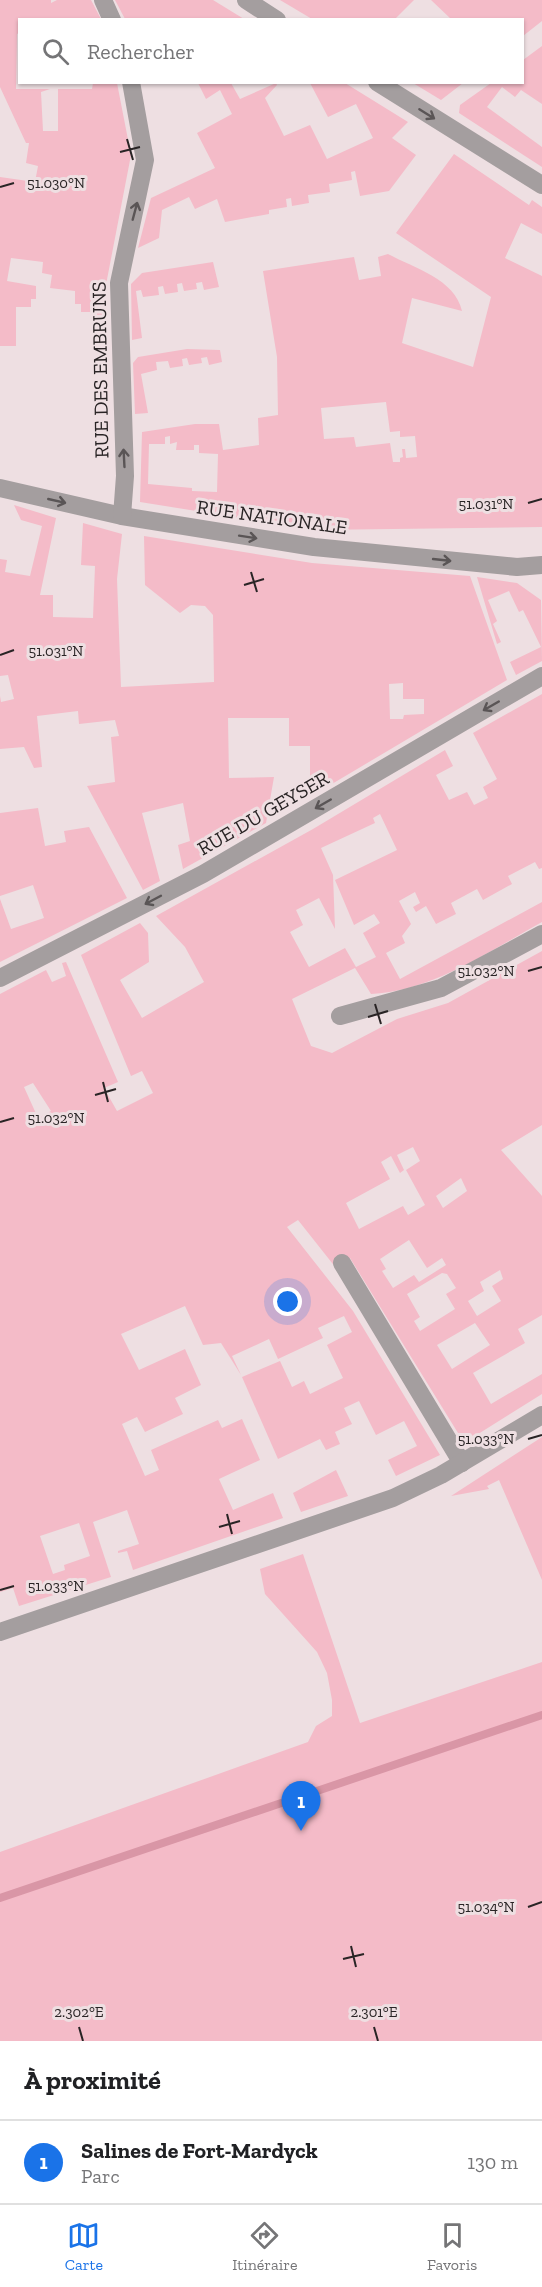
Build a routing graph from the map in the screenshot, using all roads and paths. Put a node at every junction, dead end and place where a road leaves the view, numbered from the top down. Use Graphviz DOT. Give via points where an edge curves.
graph roads {
  1 [pos="103,0"];
  2 [pos="246,0"];
  3 [pos="111,18"];
  4 [pos="274,18"];
  5 [pos="131,84"];
  6 [pos="380,84"];
  7 [pos="542,185"];
  8 [pos="0,488"];
  9 [pos="122,516"];
  10 [pos="542,566"];
  11 [pos="542,676"];
  12 [pos="542,934"];
  13 [pos="0,978"];
  14 [pos="340,1016"];
  15 [pos="342,1263"];
  16 [pos="542,1415"];
  17 [pos="462,1463"];
  18 [pos="0,1632"];
  1 -- 3 [label="street"];
  2 -- 4 [label="street"];
  9 -- 5 [label="street, RUE DES EMBRUNS, one-way" via="125,476 119,283 145,160"];
  6 -- 7 [label="street, one-way"];
  8 -- 9 [label="street, RUE NATIONALE, one-way"];
  9 -- 10 [label="street, RUE NATIONALE, one-way" via="314,547"];
  11 -- 13 [label="street, RUE DU GEYSER, one-way" via="203,874"];
  12 -- 14 [label="street" via="435,991"];
  15 -- 17 [label="street"];
  16 -- 17 [label="street"];
  17 -- 18 [label="street" via="427,1483 369,1507"];
}
